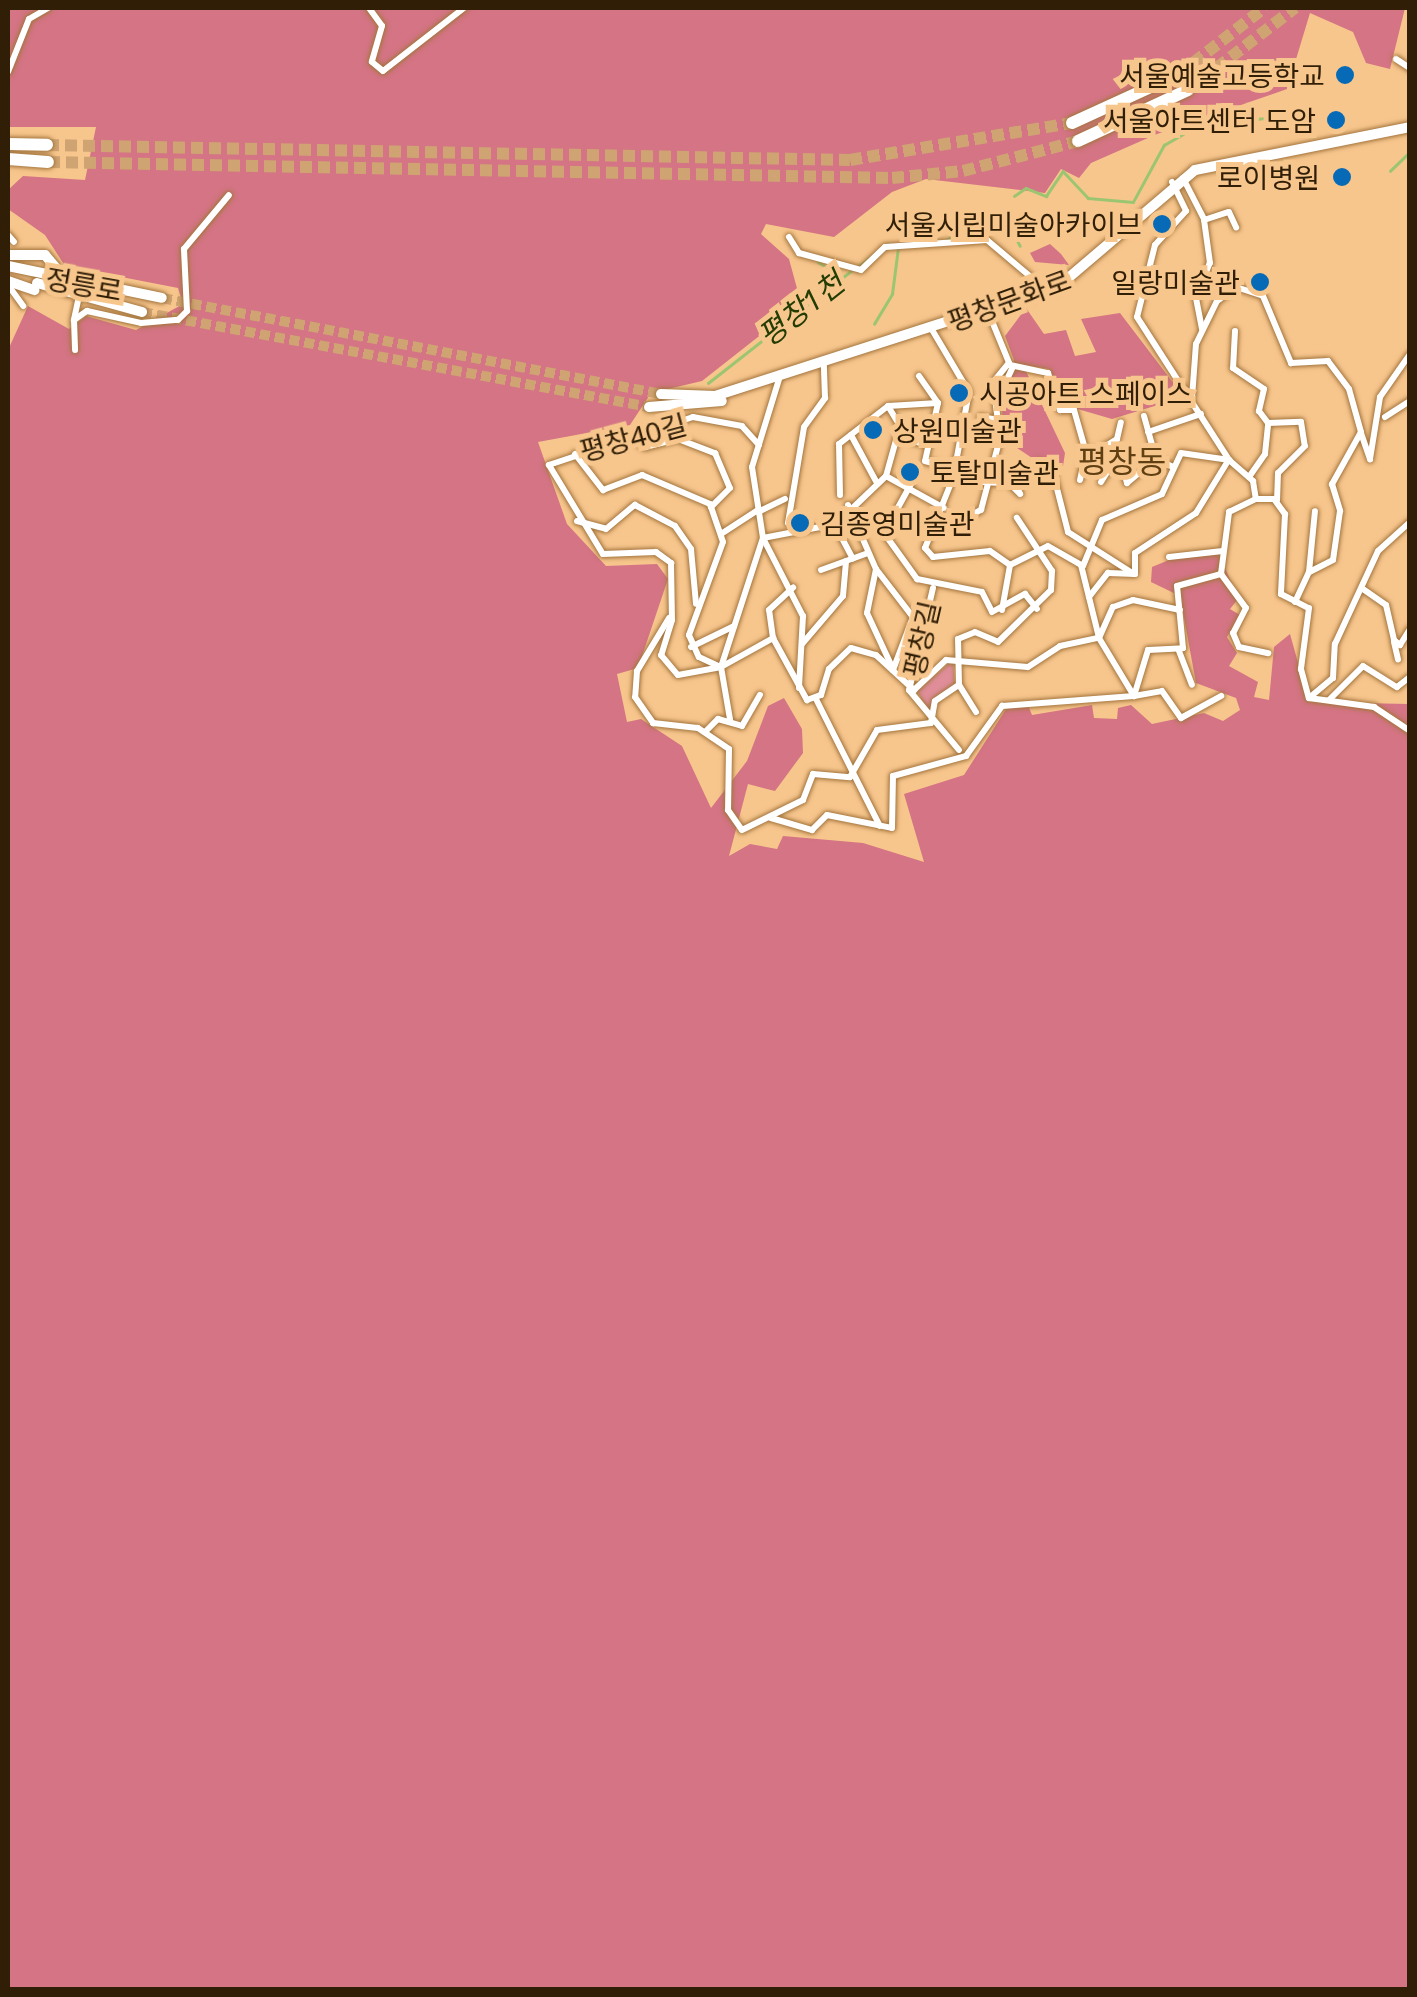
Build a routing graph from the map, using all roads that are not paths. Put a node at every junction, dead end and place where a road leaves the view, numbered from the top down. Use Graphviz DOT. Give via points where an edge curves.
graph roads {
  1 [pos="48,8"];
  2 [pos="369,8"];
  3 [pos="464,8"];
  4 [pos="1396,60"];
  5 [pos="1410,68"];
  6 [pos="8,72"];
  7 [pos="1179,74"];
  8 [pos="1188,90"];
  9 [pos="1072,123"];
  10 [pos="1410,128"];
  11 [pos="1078,142"];
  12 [pos="8,144"];
  13 [pos="47,144"];
  14 [pos="8,159"];
  15 [pos="48,162"];
  16 [pos="1177,179"];
  17 [pos="230,195"];
  18 [pos="1204,220"];
  19 [pos="1236,227"];
  20 [pos="8,235"];
  21 [pos="789,238"];
  22 [pos="14,242"];
  23 [pos="8,255"];
  24 [pos="56,268"];
  25 [pos="8,269"];
  26 [pos="8,284"];
  27 [pos="34,290"];
  28 [pos="1046,290"];
  29 [pos="79,296"];
  30 [pos="162,298"];
  31 [pos="115,304"];
  32 [pos="24,306"];
  33 [pos="987,309"];
  34 [pos="142,312"];
  35 [pos="74,320"];
  36 [pos="931,328"];
  37 [pos="1202,330"];
  38 [pos="1235,331"];
  39 [pos="75,350"];
  40 [pos="1410,354"];
  41 [pos="824,362"];
  42 [pos="1011,365"];
  43 [pos="780,376"];
  44 [pos="919,376"];
  45 [pos="995,380"];
  46 [pos="751,386"];
  47 [pos="661,394"];
  48 [pos="1192,398"];
  49 [pos="1410,401"];
  50 [pos="938,404"];
  51 [pos="888,406"];
  52 [pos="649,407"];
  53 [pos="1202,414"];
  54 [pos="1144,416"];
  55 [pos="1385,416"];
  56 [pos="980,417"];
  57 [pos="998,420"];
  58 [pos="1121,422"];
  59 [pos="1268,422"];
  60 [pos="1148,432"];
  61 [pos="1361,432"];
  62 [pos="851,435"];
  63 [pos="631,437"];
  64 [pos="897,437"];
  65 [pos="759,444"];
  66 [pos="929,445"];
  67 [pos="1098,450"];
  68 [pos="1086,452"];
  69 [pos="575,454"];
  70 [pos="1156,458"];
  71 [pos="1229,460"];
  72 [pos="1040,462"];
  73 [pos="1173,468"];
  74 [pos="956,469"];
  75 [pos="1110,469"];
  76 [pos="886,476"];
  77 [pos="1003,477"];
  78 [pos="1249,477"];
  79 [pos="1080,480"];
  80 [pos="982,482"];
  81 [pos="1101,482"];
  82 [pos="878,484"];
  83 [pos="911,484"];
  84 [pos="840,495"];
  85 [pos="786,498"];
  86 [pos="1256,499"];
  87 [pos="1277,501"];
  88 [pos="848,504"];
  89 [pos="711,508"];
  90 [pos="944,508"];
  91 [pos="758,511"];
  92 [pos="1315,511"];
  93 [pos="1016,518"];
  94 [pos="577,520"];
  95 [pos="788,523"];
  96 [pos="834,525"];
  97 [pos="1408,527"];
  98 [pos="948,528"];
  99 [pos="721,534"];
  100 [pos="763,538"];
  101 [pos="1094,544"];
  102 [pos="1038,548"];
  103 [pos="1224,551"];
  104 [pos="868,553"];
  105 [pos="1169,556"];
  106 [pos="849,560"];
  107 [pos="1010,565"];
  108 [pos="1081,565"];
  109 [pos="876,569"];
  110 [pos="821,570"];
  111 [pos="1309,572"];
  112 [pos="1135,574"];
  113 [pos="1220,574"];
  114 [pos="793,588"];
  115 [pos="933,588"];
  116 [pos="1363,589"];
  117 [pos="1089,597"];
  118 [pos="672,599"];
  119 [pos="1296,602"];
  120 [pos="696,606"];
  121 [pos="1037,609"];
  122 [pos="1180,610"];
  123 [pos="1002,612"];
  124 [pos="734,626"];
  125 [pos="1410,629"];
  126 [pos="773,638"];
  127 [pos="1099,638"];
  128 [pos="1394,640"];
  129 [pos="801,644"];
  130 [pos="692,647"];
  131 [pos="1180,650"];
  132 [pos="1268,654"];
  133 [pos="955,658"];
  134 [pos="1398,660"];
  135 [pos="721,668"];
  136 [pos="893,670"];
  137 [pos="1410,677"];
  138 [pos="959,685"];
  139 [pos="1192,685"];
  140 [pos="799,690"];
  141 [pos="909,690"];
  142 [pos="760,694"];
  143 [pos="1134,696"];
  144 [pos="1221,696"];
  145 [pos="816,698"];
  146 [pos="1308,698"];
  147 [pos="1328,700"];
  148 [pos="976,712"];
  149 [pos="730,719"];
  150 [pos="931,723"];
  151 [pos="706,731"];
  152 [pos="1410,731"];
  153 [pos="959,750"];
  154 [pos="856,771"];
  155 [pos="771,818"];
  156 [pos="881,827"];
  1 -- 6 [label="street" via="29,19"];
  2 -- 3 [label="street" via="382,26 372,62 383,71"];
  4 -- 5 [label="street"];
  7 -- 9 [label="highway"];
  8 -- 11 [label="highway"];
  10 -- 16 [label="main road"];
  12 -- 13 [label="highway"];
  14 -- 15 [label="highway"];
  16 -- 18 [label="street"];
  16 -- 28 [label="main road, 평창문화로" via="1097,262"];
  16 -- 48 [label="street" via="1186,212 1156,245 1136,317"];
  17 -- 35 [label="street, 정릉로" via="184,250 184,316 141,323 87,310"];
  18 -- 19 [label="street" via="1229,212"];
  18 -- 37 [label="street" via="1210,263 1196,297"];
  20 -- 22 [label="street"];
  21 -- 28 [label="street" via="799,253 861,270 885,247 987,240"];
  23 -- 24 [label="main road" via="44,255"];
  25 -- 30 [label="main road, 정릉로"];
  25 -- 31 [label="main road, 정릉로"];
  26 -- 27 [label="main road"];
  26 -- 29 [label="street, 정릉로"];
  26 -- 32 [label="street, 정릉로"];
  28 -- 33 [label="main road, 평창문화로"];
  29 -- 31 [label="street, 정릉로"];
  29 -- 35 [label="street, 정릉로"];
  31 -- 34 [label="main road, 정릉로"];
  33 -- 36 [label="main road, 평창문화로"];
  33 -- 42 [label="street"];
  35 -- 39 [label="street, 정릉로"];
  36 -- 41 [label="main road, 평창문화로"];
  36 -- 74 [label="street" via="969,392"];
  37 -- 48 [label="street"];
  37 -- 61 [label="street" via="1222,294 1256,291 1285,358 1333,366"];
  38 -- 59 [label="street" via="1233,368 1264,389 1259,410"];
  40 -- 61 [label="street" via="1380,397 1370,459"];
  41 -- 43 [label="main road, 평창문화로"];
  41 -- 85 [label="street" via="824,401 804,427"];
  42 -- 45 [label="street"];
  42 -- 57 [label="street"];
  42 -- 68 [label="street" via="1048,374 1060,410 1074,410 1081,424"];
  43 -- 46 [label="main road, 평창문화로"];
  43 -- 65 [label="street"];
  44 -- 50 [label="street"];
  46 -- 47 [label="main road, 평창문화로" via="716,396"];
  46 -- 52 [label="main road, 평창문화로" via="704,406"];
  48 -- 53 [label="street"];
  49 -- 55 [label="street"];
  50 -- 51 [label="street"];
  50 -- 66 [label="street"];
  51 -- 62 [label="street"];
  51 -- 64 [label="street"];
  53 -- 60 [label="street"];
  53 -- 71 [label="street"];
  54 -- 60 [label="street"];
  56 -- 57 [label="street"];
  57 -- 80 [label="street"];
  58 -- 67 [label="street" via="1116,439"];
  59 -- 78 [label="street" via="1265,454"];
  59 -- 87 [label="street" via="1297,419 1306,429 1301,455 1278,473"];
  60 -- 70 [label="street"];
  61 -- 111 [label="street" via="1332,484 1340,511 1333,560"];
  62 -- 82 [label="street"];
  62 -- 84 [label="street" via="833,451"];
  63 -- 65 [label="street, 평창40길" via="693,418 742,426"];
  63 -- 69 [label="street, 평창40길"];
  63 -- 89 [label="street" via="645,447 678,439 715,452 730,488"];
  64 -- 66 [label="street"];
  64 -- 76 [label="street"];
  65 -- 91 [label="street"];
  66 -- 74 [label="street" via="925,461"];
  67 -- 68 [label="street"];
  67 -- 75 [label="street"];
  68 -- 79 [label="street"];
  69 -- 89 [label="street" via="603,490 642,475"];
  69 -- 94 [label="street, 평창40길" via="550,464"];
  70 -- 73 [label="street"];
  70 -- 75 [label="street" via="1142,480 1128,482 1121,462"];
  71 -- 73 [label="street" via="1181,453"];
  71 -- 78 [label="street"];
  71 -- 112 [label="street" via="1196,513 1135,553"];
  72 -- 101 [label="street" via="1053,473 1068,532"];
  73 -- 101 [label="street" via="1162,494 1102,520"];
  74 -- 90 [label="street"];
  75 -- 81 [label="street"];
  76 -- 82 [label="street"];
  76 -- 83 [label="street"];
  77 -- 80 [label="street"];
  78 -- 86 [label="street"];
  80 -- 98 [label="street" via="981,510"];
  82 -- 88 [label="street"];
  83 -- 90 [label="street"];
  83 -- 115 [label="street" via="884,533"];
  85 -- 91 [label="street"];
  85 -- 95 [label="street"];
  86 -- 87 [label="street"];
  86 -- 103 [label="street" via="1229,512"];
  87 -- 119 [label="street" via="1285,514 1281,594"];
  88 -- 96 [label="street"];
  88 -- 104 [label="street"];
  89 -- 99 [label="street"];
  90 -- 107 [label="street" via="925,548 934,557 990,551"];
  91 -- 99 [label="street"];
  91 -- 100 [label="street"];
  92 -- 111 [label="street"];
  93 -- 102 [label="street"];
  94 -- 118 [label="street, 평창40길" via="610,558 641,551 667,558"];
  94 -- 120 [label="street" via="606,529 635,505 675,526 691,549"];
  96 -- 100 [label="street"];
  96 -- 106 [label="street"];
  97 -- 116 [label="street" via="1378,552"];
  99 -- 120 [label="street" via="721,556"];
  100 -- 114 [label="street"];
  100 -- 124 [label="street"];
  101 -- 108 [label="street"];
  101 -- 112 [label="street"];
  102 -- 107 [label="street"];
  102 -- 108 [label="street"];
  102 -- 121 [label="street" via="1052,570"];
  103 -- 105 [label="street"];
  103 -- 113 [label="street"];
  104 -- 106 [label="street"];
  104 -- 109 [label="street"];
  106 -- 110 [label="street"];
  106 -- 129 [label="street" via="843,596"];
  107 -- 123 [label="street"];
  108 -- 117 [label="street"];
  109 -- 136 [label="street" via="866,614"];
  109 -- 136 [label="street" via="913,617"];
  111 -- 119 [label="street"];
  112 -- 117 [label="street" via="1108,573"];
  113 -- 122 [label="street" via="1177,586"];
  113 -- 132 [label="street" via="1246,608 1233,633 1239,647"];
  114 -- 126 [label="street" via="769,610"];
  114 -- 129 [label="street"];
  115 -- 123 [label="street" via="975,589"];
  115 -- 141 [label="street, 평창길"];
  116 -- 128 [label="street" via="1386,604"];
  116 -- 146 [label="street" via="1335,644 1333,678"];
  117 -- 127 [label="street"];
  118 -- 135 [label="street, 평창40길" via="662,663 678,674"];
  118 -- 151 [label="street" via="637,672 636,697 659,726"];
  119 -- 146 [label="street" via="1310,614 1300,669"];
  120 -- 130 [label="street"];
  121 -- 123 [label="street" via="1025,594"];
  121 -- 133 [label="street" via="998,642 964,632"];
  122 -- 127 [label="street" via="1133,600 1113,607"];
  122 -- 131 [label="street"];
  124 -- 130 [label="street"];
  124 -- 135 [label="street"];
  125 -- 128 [label="street" via="1400,645"];
  126 -- 135 [label="street, 평창40길"];
  126 -- 140 [label="street"];
  127 -- 133 [label="street, 평창길 / 평창길" via="1060,646 1028,667"];
  127 -- 143 [label="street"];
  128 -- 134 [label="street"];
  129 -- 140 [label="street"];
  130 -- 135 [label="street"];
  131 -- 139 [label="street"];
  131 -- 143 [label="street" via="1148,650"];
  133 -- 138 [label="street"];
  133 -- 141 [label="street, 평창길 / 평창길"];
  135 -- 149 [label="street"];
  136 -- 141 [label="street, 평창길 / 평창길"];
  136 -- 145 [label="street, 평창길 / 평창길" via="851,648"];
  137 -- 147 [label="street" via="1396,687 1363,666"];
  138 -- 148 [label="street"];
  138 -- 150 [label="street" via="936,701"];
  140 -- 145 [label="street"];
  141 -- 150 [label="street, 평창길"];
  142 -- 149 [label="street" via="742,726"];
  143 -- 144 [label="street" via="1162,691 1181,718"];
  143 -- 156 [label="street" via="1002,706 966,756 893,776 887,790 897,821"];
  145 -- 154 [label="street"];
  146 -- 147 [label="street"];
  147 -- 152 [label="street" via="1382,710 1395,729"];
  149 -- 151 [label="street"];
  150 -- 153 [label="street, 평창길"];
  150 -- 154 [label="street" via="878,730"];
  151 -- 155 [label="street" via="732,757 733,823 750,830"];
  154 -- 155 [label="street" via="813,774 802,800"];
  154 -- 156 [label="street"];
  155 -- 156 [label="street" via="812,830 827,815"];
}
